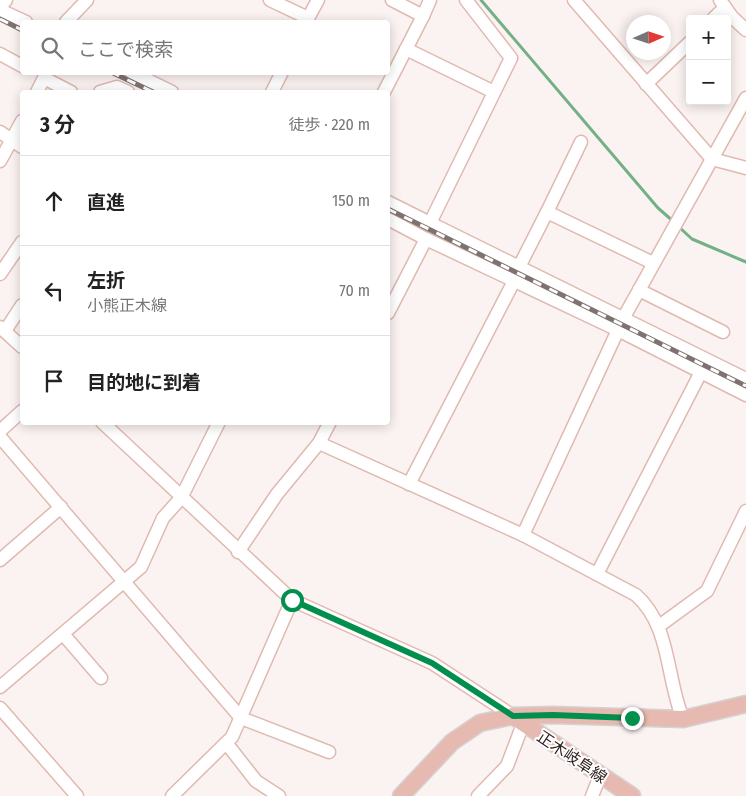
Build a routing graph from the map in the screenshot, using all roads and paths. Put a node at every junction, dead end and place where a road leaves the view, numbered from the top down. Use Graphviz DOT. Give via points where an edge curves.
graph roads {
  1 [pos="6,0"];
  2 [pos="88,0"];
  3 [pos="270,0"];
  4 [pos="318,0"];
  5 [pos="392,0"];
  6 [pos="430,0"];
  7 [pos="466,0"];
  8 [pos="574,0"];
  9 [pos="723,4"];
  10 [pos="0,9"];
  11 [pos="716,15"];
  12 [pos="423,16"];
  13 [pos="22,20"];
  14 [pos="68,20"];
  15 [pos="307,20"];
  16 [pos="746,30"];
  17 [pos="686,46"];
  18 [pos="406,49"];
  19 [pos="0,54"];
  20 [pos="20,65"];
  21 [pos="39,75"];
  22 [pos="137,75"];
  23 [pos="280,75"];
  24 [pos="646,84"];
  25 [pos="37,90"];
  26 [pos="67,90"];
  27 [pos="107,90"];
  28 [pos="124,90"];
  29 [pos="168,90"];
  30 [pos="273,90"];
  31 [pos="385,90"];
  32 [pos="494,92"];
  33 [pos="746,98"];
  34 [pos="20,130"];
  35 [pos="0,132"];
  36 [pos="581,142"];
  37 [pos="17,144"];
  38 [pos="712,158"];
  39 [pos="0,161"];
  40 [pos="746,168"];
  41 [pos="390,203"];
  42 [pos="547,212"];
  43 [pos="390,220"];
  44 [pos="430,223"];
  45 [pos="426,239"];
  46 [pos="20,245"];
  47 [pos="653,263"];
  48 [pos="519,266"];
  49 [pos="0,274"];
  50 [pos="514,281"];
  51 [pos="639,290"];
  52 [pos="20,308"];
  53 [pos="390,309"];
  54 [pos="624,318"];
  55 [pos="3,329"];
  56 [pos="618,330"];
  57 [pos="723,332"];
  58 [pos="20,345"];
  59 [pos="701,372"];
  60 [pos="746,379"];
  61 [pos="746,395"];
  62 [pos="20,413"];
  63 [pos="107,425"];
  64 [pos="218,425"];
  65 [pos="328,425"];
  66 [pos="0,431"];
  67 [pos="0,437"];
  68 [pos="319,443"];
  69 [pos="409,484"];
  70 [pos="181,498"];
  71 [pos="61,507"];
  72 [pos="746,510"];
  73 [pos="523,535"];
  74 [pos="238,552"];
  75 [pos="0,560"];
  76 [pos="597,574"];
  77 [pos="124,582"];
  78 [pos="292,600"];
  79 [pos="659,626"];
  80 [pos="63,634"];
  81 [pos="101,678"];
  82 [pos="0,687"];
  83 [pos="746,704"];
  84 [pos="0,708"];
  85 [pos="241,718"];
  86 [pos="683,719"];
  87 [pos="518,720"];
  88 [pos="227,744"];
  89 [pos="329,752"];
  90 [pos="600,776"];
  91 [pos="77,796"];
  92 [pos="172,796"];
  93 [pos="278,796"];
  94 [pos="401,796"];
  95 [pos="478,796"];
  96 [pos="592,796"];
  97 [pos="632,796"];
  1 -- 10 [label="street"];
  2 -- 14 [label="street"];
  3 -- 15 [label="street"];
  4 -- 15 [label="street"];
  5 -- 12 [label="street"];
  6 -- 12 [label="street"];
  7 -- 32 [label="street" via="511,58"];
  8 -- 24 [label="street"];
  9 -- 11 [label="street"];
  9 -- 16 [label="street"];
  10 -- 13 [label="street"];
  12 -- 18 [label="street"];
  17 -- 24 [label="street"];
  18 -- 31 [label="street"];
  18 -- 32 [label="street"];
  19 -- 20 [label="street"];
  21 -- 25 [label="street"];
  21 -- 26 [label="street"];
  22 -- 29 [label="street"];
  23 -- 30 [label="street"];
  24 -- 38 [label="street"];
  27 -- 28 [label="street" via="117,87"];
  32 -- 44 [label="street"];
  33 -- 38 [label="street"];
  34 -- 37 [label="street"];
  35 -- 37 [label="street"];
  36 -- 42 [label="street"];
  37 -- 39 [label="street"];
  38 -- 40 [label="street"];
  38 -- 47 [label="street"];
  41 -- 44 [label="street"];
  42 -- 47 [label="street"];
  42 -- 48 [label="street"];
  43 -- 45 [label="street"];
  44 -- 48 [label="street"];
  45 -- 50 [label="street"];
  45 -- 53 [label="street"];
  46 -- 49 [label="street"];
  47 -- 51 [label="street"];
  48 -- 54 [label="street"];
  50 -- 56 [label="street"];
  50 -- 69 [label="street"];
  51 -- 54 [label="street"];
  51 -- 57 [label="street"];
  52 -- 55 [label="street"];
  54 -- 56 [label="street"];
  54 -- 60 [label="street"];
  55 -- 58 [label="street"];
  56 -- 59 [label="street"];
  56 -- 73 [label="street"];
  59 -- 61 [label="street"];
  59 -- 76 [label="street"];
  62 -- 66 [label="street"];
  63 -- 70 [label="street"];
  64 -- 70 [label="street"];
  65 -- 68 [label="street"];
  67 -- 71 [label="street"];
  68 -- 69 [label="street"];
  68 -- 74 [label="street" via="277,494"];
  69 -- 73 [label="street"];
  70 -- 74 [label="street"];
  70 -- 77 [label="street" via="163,518 141,567"];
  71 -- 75 [label="street"];
  71 -- 77 [label="street"];
  72 -- 79 [label="street" via="707,590"];
  73 -- 76 [label="street"];
  74 -- 78 [label="street"];
  76 -- 79 [label="street" via="636,595"];
  77 -- 80 [label="street"];
  77 -- 85 [label="street"];
  78 -- 85 [label="street"];
  78 -- 87 [label="street" via="432,663"];
  79 -- 86 [label="street"];
  80 -- 81 [label="street"];
  80 -- 82 [label="street"];
  83 -- 86 [label="main road"];
  84 -- 91 [label="street"];
  85 -- 88 [label="street"];
  85 -- 89 [label="street"];
  86 -- 87 [label="main road" via="553,715"];
  87 -- 90 [label="main road, 正木岐阜線"];
  87 -- 94 [label="main road" via="480,723 452,742"];
  87 -- 95 [label="street" via="506,766"];
  88 -- 92 [label="street"];
  88 -- 93 [label="street" via="256,781"];
  90 -- 96 [label="street"];
  90 -- 97 [label="main road, 正木岐阜線"];
}
